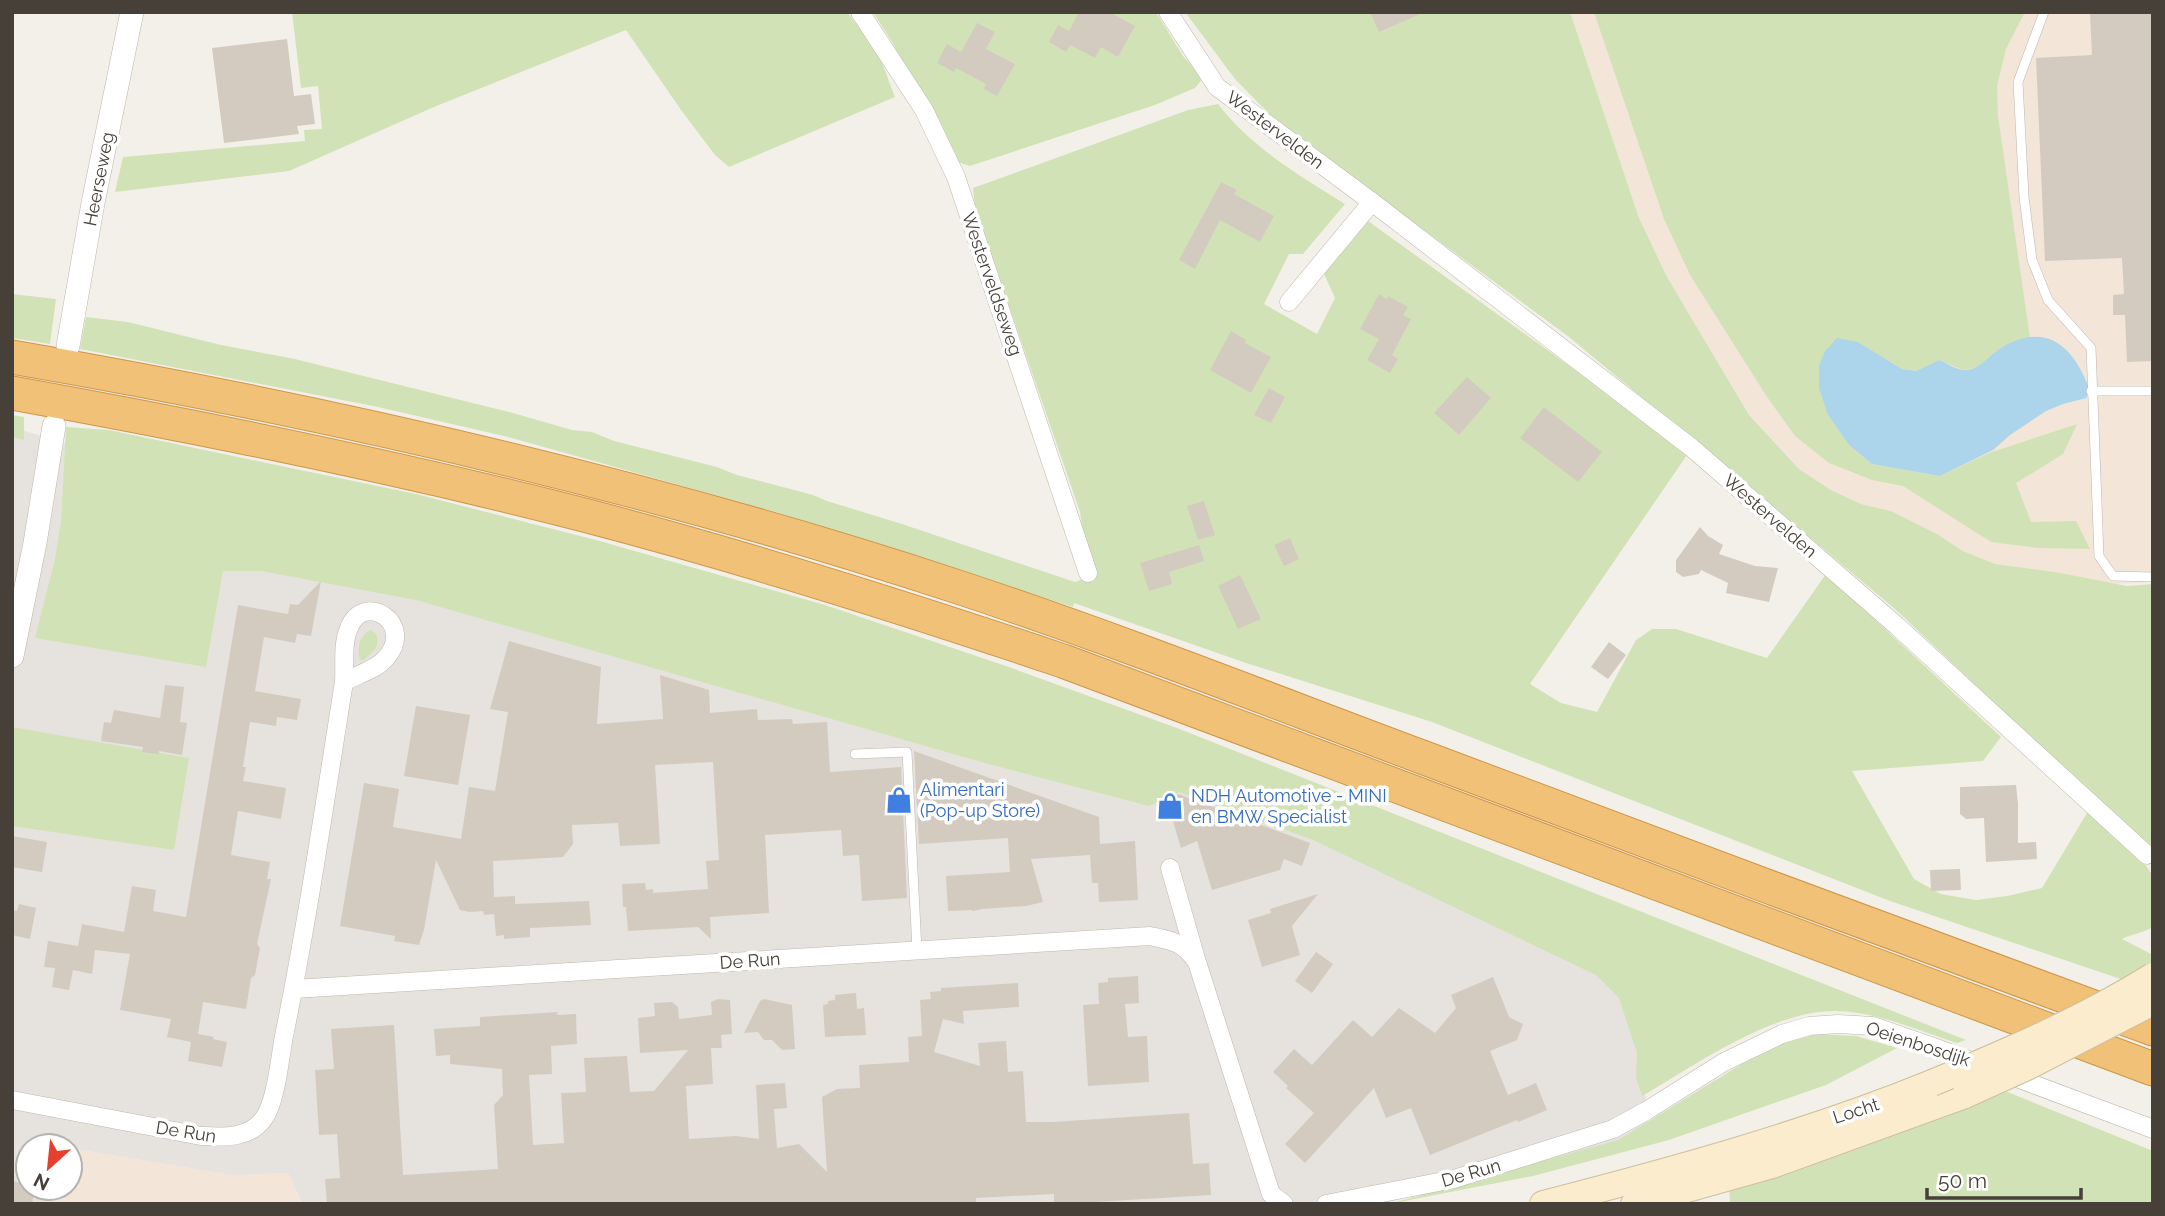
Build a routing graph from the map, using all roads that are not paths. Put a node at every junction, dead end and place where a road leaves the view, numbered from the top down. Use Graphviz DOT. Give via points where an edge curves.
graph roads {
  1 [pos="132,12"];
  2 [pos="860,12"];
  3 [pos="1167,12"];
  4 [pos="2044,12"];
  5 [pos="1372,202"];
  6 [pos="1289,302"];
  7 [pos="68,346"];
  8 [pos="12,357"];
  9 [pos="2091,391"];
  10 [pos="2153,391"];
  11 [pos="12,393"];
  12 [pos="54,426"];
  13 [pos="1088,573"];
  14 [pos="2153,577"];
  15 [pos="12,656"];
  16 [pos="344,682"];
  17 [pos="855,754"];
  18 [pos="2147,855"];
  19 [pos="1170,868"];
  20 [pos="917,950"];
  21 [pos="1197,962"];
  22 [pos="2153,976"];
  23 [pos="294,989"];
  24 [pos="2153,1002"];
  25 [pos="2153,1029"];
  26 [pos="2153,1069"];
  27 [pos="12,1100"];
  28 [pos="1613,1129"];
  29 [pos="2153,1129"];
  30 [pos="1284,1204"];
  31 [pos="1325,1204"];
  32 [pos="1544,1204"];
  33 [pos="1634,1204"];
  1 -- 7 [label="street, Heerseweg"];
  2 -- 13 [label="street, Westerveldseweg" via="924,110 956,177"];
  3 -- 5 [label="street, Westervelden" via="1217,87"];
  4 -- 9 [label="lane" via="2018,82 2024,197 2032,260 2048,300 2091,348"];
  5 -- 6 [label="street"];
  5 -- 18 [label="street, Westervelden" via="1692,448"];
  8 -- 25 [label="highway" via="481,452 729,518 954,586"];
  9 -- 10 [label="lane"];
  9 -- 14 [label="lane" via="2098,552 2113,576"];
  11 -- 26 [label="highway" via="286,445 472,488 706,549 940,619"];
  12 -- 15 [label="street"];
  16 -- 23 [label="street, De Run"];
  17 -- 20 [label="lane" via="907,752"];
  19 -- 21 [label="street"];
  20 -- 21 [label="street, De Run" via="1150,936 1175,941"];
  20 -- 23 [label="street, De Run"];
  21 -- 30 [label="street" via="1271,1194"];
  22 -- 32 [label="main road, Locht, bridge" via="2068,1022 1887,1101 1680,1169"];
  23 -- 27 [label="street, De Run" via="274,1095 265,1118 253,1129 229,1138 201,1136"];
  24 -- 33 [label="main road, Locht, bridge" via="1965,1095 1772,1165"];
  28 -- 29 [label="street, Oeienbosdijk" via="1724,1062 1782,1034 1838,1024 1873,1026"];
  28 -- 31 [label="street, De Run" via="1454,1179"];
}
